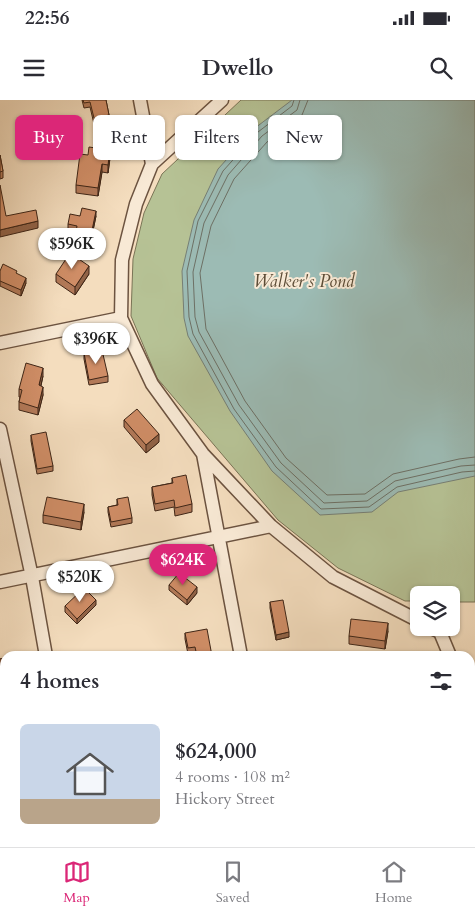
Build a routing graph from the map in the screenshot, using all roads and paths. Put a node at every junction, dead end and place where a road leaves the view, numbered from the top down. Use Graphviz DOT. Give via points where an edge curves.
graph roads {
  1 [pos="140,100"];
  2 [pos="222,100"];
  3 [pos="152,164"];
  4 [pos="121,318"];
  5 [pos="0,343"];
  6 [pos="0,429"];
  7 [pos="203,454"];
  8 [pos="271,526"];
  9 [pos="218,538"];
  10 [pos="32,577"];
  11 [pos="0,582"];
  12 [pos="410,616"];
  13 [pos="442,636"];
  14 [pos="45,651"];
  15 [pos="240,651"];
  16 [pos="448,651"];
  1 -- 3 [label="street"];
  2 -- 3 [label="street"];
  3 -- 4 [label="street" via="136,204 122,260"];
  4 -- 5 [label="street"];
  4 -- 7 [label="street" via="152,384"];
  6 -- 10 [label="street"];
  7 -- 8 [label="street"];
  7 -- 9 [label="street"];
  8 -- 9 [label="street"];
  8 -- 12 [label="street" via="333,577"];
  9 -- 10 [label="street"];
  9 -- 15 [label="street"];
  10 -- 11 [label="street"];
  10 -- 14 [label="street"];
  13 -- 16 [label="street"];
}
